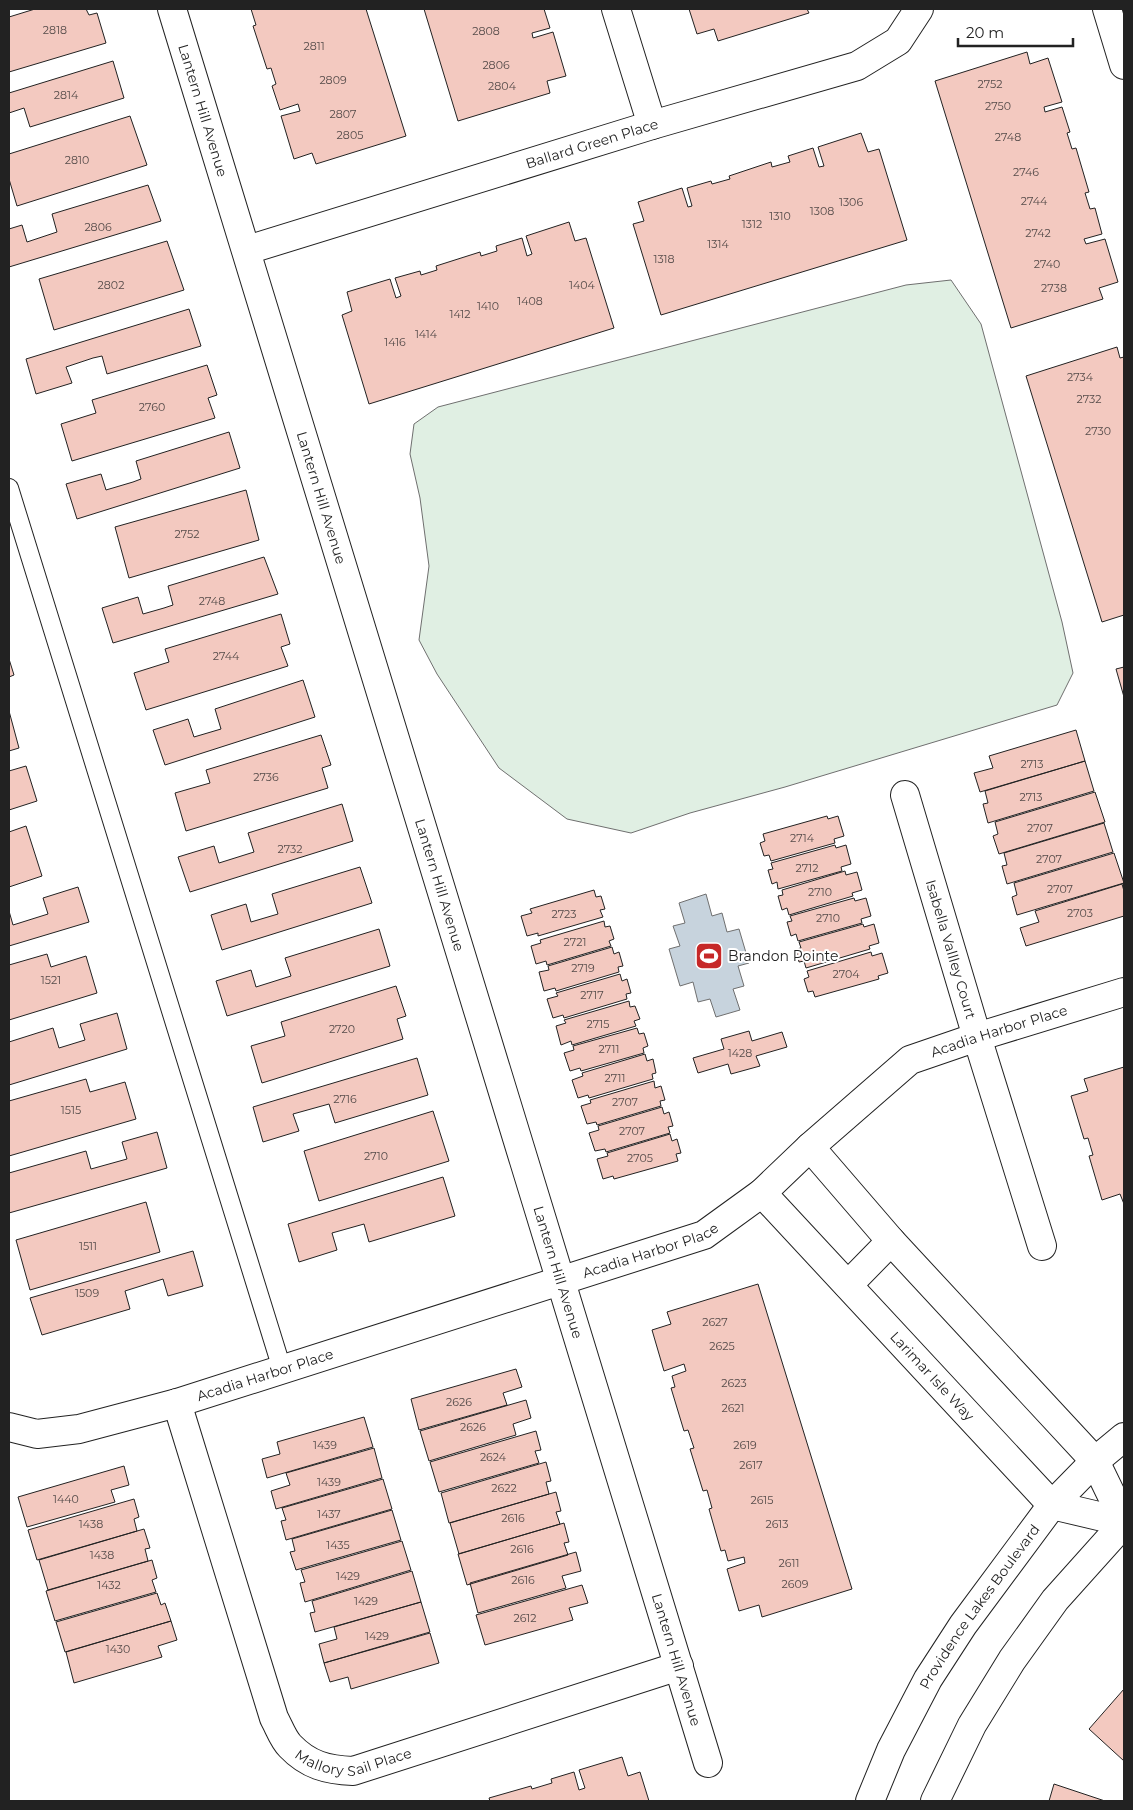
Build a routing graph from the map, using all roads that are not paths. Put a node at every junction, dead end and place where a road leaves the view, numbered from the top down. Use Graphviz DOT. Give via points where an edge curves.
graph roads {
  1 [pos="172,9"];
  2 [pos="616,9"];
  3 [pos="919,9"];
  4 [pos="1107,9"];
  5 [pos="1124,65"];
  6 [pos="652,125"];
  7 [pos="247,250"];
  8 [pos="9,488"];
  9 [pos="905,795"];
  10 [pos="1124,992"];
  11 [pos="977,1037"];
  12 [pos="810,1147"];
  13 [pos="762,1193"];
  14 [pos="891,1241"];
  15 [pos="1042,1246"];
  16 [pos="562,1282"];
  17 [pos="848,1285"];
  18 [pos="282,1369"];
  19 [pos="177,1404"];
  20 [pos="9,1427"];
  21 [pos="1124,1437"];
  22 [pos="1095,1460"];
  23 [pos="1052,1505"];
  24 [pos="1124,1522"];
  25 [pos="679,1666"];
  26 [pos="708,1762"];
  27 [pos="870,1801"];
  28 [pos="935,1801"];
  1 -- 7 [label="street, Lantern Hill Avenue"];
  2 -- 6 [label="street"];
  3 -- 6 [label="street, Ballard Green Place" via="898,41 857,66"];
  4 -- 5 [label="street"];
  6 -- 7 [label="street, Ballard Green Place"];
  7 -- 16 [label="street, Lantern Hill Avenue"];
  8 -- 18 [label="lane"];
  9 -- 11 [label="street, Isabella Vallley Court"];
  10 -- 11 [label="street, Acadia Harbor Place"];
  11 -- 12 [label="street, Acadia Harbor Place" via="910,1060"];
  11 -- 15 [label="street, Isabella Vallley Court"];
  12 -- 13 [label="street, Acadia Harbor Place"];
  12 -- 14 [label="street"];
  13 -- 16 [label="street, Acadia Harbor Place" via="704,1235"];
  13 -- 17 [label="street, Larimar Isle Way"];
  14 -- 17 [label="street"];
  14 -- 22 [label="street"];
  16 -- 18 [label="street, Acadia Harbor Place"];
  16 -- 25 [label="street, Lantern Hill Avenue"];
  17 -- 23 [label="street, Larimar Isle Way"];
  18 -- 19 [label="street, Acadia Harbor Place"];
  19 -- 20 [label="street, Acadia Harbor Place" via="79,1429 37,1434"];
  19 -- 25 [label="street, Mallory Sail Place" via="274,1718 289,1745 311,1763 332,1770 353,1771"];
  21 -- 22 [label="street, Providence Lakes Boulevard"];
  22 -- 23 [label="street, Providence Lakes Boulevard"];
  22 -- 24 [label="street"];
  23 -- 24 [label="street"];
  23 -- 27 [label="street, Providence Lakes Boulevard" via="963,1625 928,1679 891,1750"];
  24 -- 28 [label="street" via="1055,1600 1012,1660 972,1725"];
  25 -- 26 [label="street, Lantern Hill Avenue"];
}
